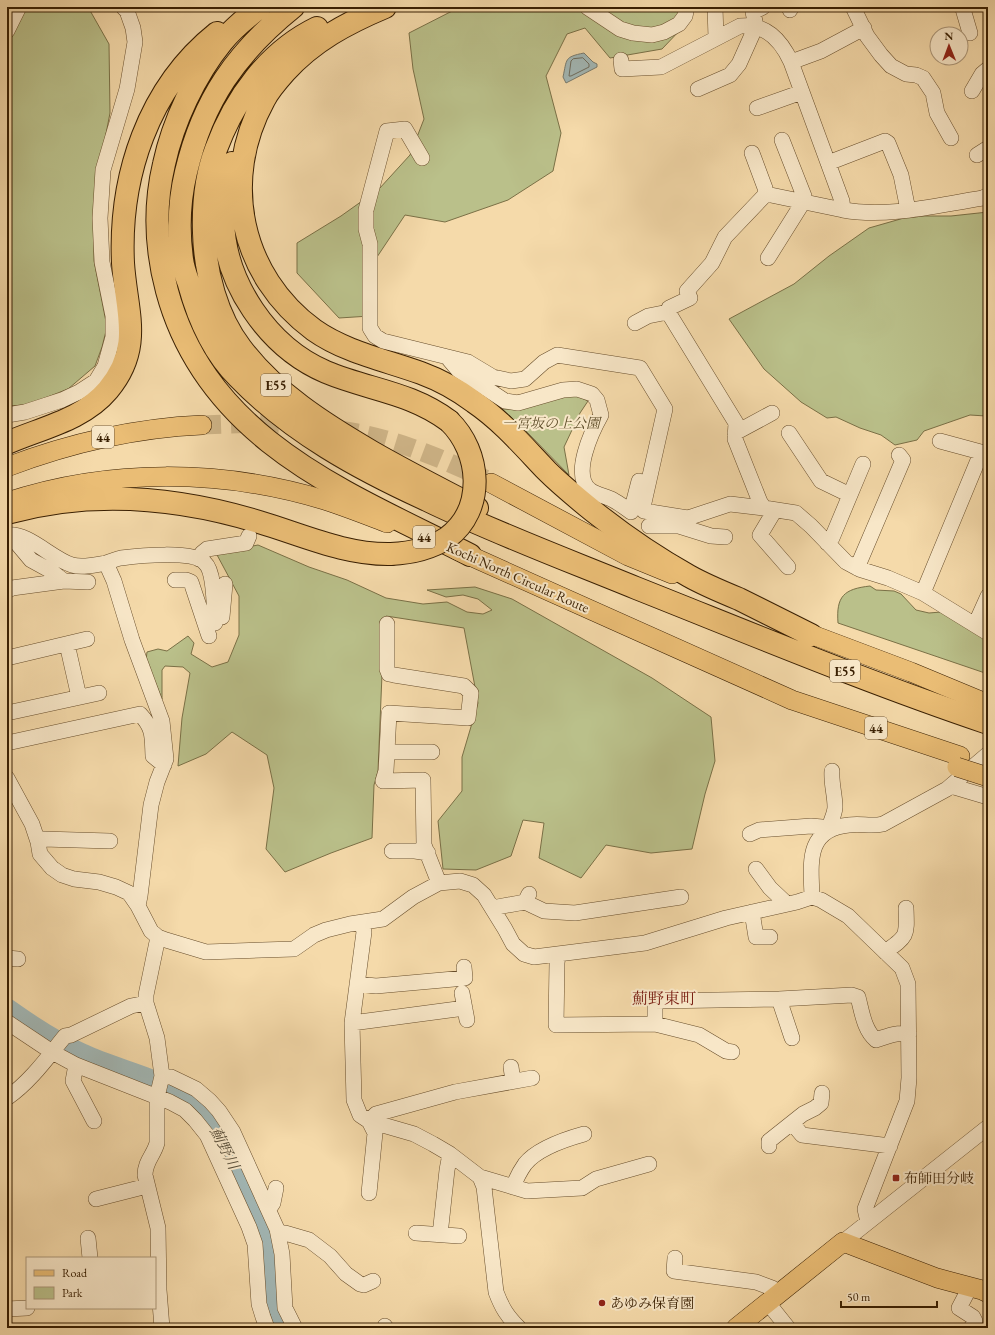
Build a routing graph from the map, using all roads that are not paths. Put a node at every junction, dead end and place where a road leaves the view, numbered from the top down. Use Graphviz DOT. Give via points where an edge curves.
graph roads {
  1 [pos="19,7"];
  2 [pos="123,7"];
  3 [pos="256,7"];
  4 [pos="260,7"];
  5 [pos="293,7"];
  6 [pos="380,7"];
  7 [pos="385,7"];
  8 [pos="587,7"];
  9 [pos="687,7"];
  10 [pos="716,7"];
  11 [pos="763,7"];
  12 [pos="853,7"];
  13 [pos="962,8"];
  14 [pos="756,26"];
  15 [pos="864,28"];
  16 [pos="7,31"];
  17 [pos="970,33"];
  18 [pos="716,38"];
  19 [pos="621,60"];
  20 [pos="791,62"];
  21 [pos="988,69"];
  22 [pos="698,89"];
  23 [pos="972,91"];
  24 [pos="802,92"];
  25 [pos="264,99"];
  26 [pos="757,108"];
  27 [pos="951,138"];
  28 [pos="782,140"];
  29 [pos="752,153"];
  30 [pos="422,158"];
  31 [pos="828,163"];
  32 [pos="766,194"];
  33 [pos="988,195"];
  34 [pos="803,201"];
  35 [pos="843,210"];
  36 [pos="908,210"];
  37 [pos="768,258"];
  38 [pos="668,312"];
  39 [pos="635,323"];
  40 [pos="447,357"];
  41 [pos="772,413"];
  42 [pos="7,415"];
  43 [pos="202,425"];
  44 [pos="735,433"];
  45 [pos="789,433"];
  46 [pos="940,440"];
  47 [pos="7,443"];
  48 [pos="985,453"];
  49 [pos="900,456"];
  50 [pos="863,464"];
  51 [pos="7,467"];
  52 [pos="639,481"];
  53 [pos="491,482"];
  54 [pos="850,495"];
  55 [pos="34,500"];
  56 [pos="7,502"];
  57 [pos="770,509"];
  58 [pos="7,513"];
  59 [pos="680,522"];
  60 [pos="649,526"];
  61 [pos="8,535"];
  62 [pos="249,536"];
  63 [pos="725,537"];
  64 [pos="827,543"];
  65 [pos="470,555"];
  66 [pos="198,559"];
  67 [pos="106,563"];
  68 [pos="788,567"];
  69 [pos="857,568"];
  70 [pos="175,580"];
  71 [pos="64,581"];
  72 [pos="88,582"];
  73 [pos="225,584"];
  74 [pos="7,591"];
  75 [pos="923,593"];
  76 [pos="988,596"];
  77 [pos="704,615"];
  78 [pos="387,624"];
  79 [pos="975,625"];
  80 [pos="210,628"];
  81 [pos="988,633"];
  82 [pos="811,635"];
  83 [pos="87,639"];
  84 [pos="67,644"];
  85 [pos="7,658"];
  86 [pos="911,672"];
  87 [pos="988,692"];
  88 [pos="99,693"];
  89 [pos="80,697"];
  90 [pos="988,704"];
  91 [pos="7,713"];
  92 [pos="988,723"];
  93 [pos="7,743"];
  94 [pos="387,752"];
  95 [pos="432,752"];
  96 [pos="988,754"];
  97 [pos="959,762"];
  98 [pos="164,765"];
  99 [pos="988,766"];
  100 [pos="832,771"];
  101 [pos="988,777"];
  102 [pos="7,778"];
  103 [pos="950,786"];
  104 [pos="988,797"];
  105 [pos="829,829"];
  106 [pos="750,834"];
  107 [pos="110,841"];
  108 [pos="38,842"];
  109 [pos="392,851"];
  110 [pos="428,853"];
  111 [pos="756,869"];
  112 [pos="439,883"];
  113 [pos="681,897"];
  114 [pos="812,897"];
  115 [pos="788,904"];
  116 [pos="138,906"];
  117 [pos="492,908"];
  118 [pos="906,908"];
  119 [pos="752,912"];
  120 [pos="362,923"];
  121 [pos="770,936"];
  122 [pos="158,937"];
  123 [pos="885,952"];
  124 [pos="558,954"];
  125 [pos="464,967"];
  126 [pos="357,984"];
  127 [pos="779,998"];
  128 [pos="146,1003"];
  129 [pos="464,1007"];
  130 [pos="7,1022"];
  131 [pos="352,1022"];
  132 [pos="655,1024"];
  133 [pos="909,1034"];
  134 [pos="792,1038"];
  135 [pos="52,1052"];
  136 [pos="732,1052"];
  137 [pos="76,1065"];
  138 [pos="162,1076"];
  139 [pos="532,1078"];
  140 [pos="822,1093"];
  141 [pos="157,1097"];
  142 [pos="7,1098"];
  143 [pos="94,1121"];
  144 [pos="369,1121"];
  145 [pos="792,1123"];
  146 [pos="988,1127"];
  147 [pos="574,1133"];
  148 [pos="769,1146"];
  149 [pos="890,1146"];
  150 [pos="450,1154"];
  151 [pos="649,1164"];
  152 [pos="480,1177"];
  153 [pos="147,1186"];
  154 [pos="513,1187"];
  155 [pos="276,1188"];
  156 [pos="369,1193"];
  157 [pos="96,1199"];
  158 [pos="269,1209"];
  159 [pos="868,1222"];
  160 [pos="416,1233"];
  161 [pos="278,1234"];
  162 [pos="440,1235"];
  163 [pos="459,1236"];
  164 [pos="88,1238"];
  165 [pos="843,1242"];
  166 [pos="90,1257"];
  167 [pos="675,1258"];
  168 [pos="372,1281"];
  169 [pos="970,1287"];
  170 [pos="157,1290"];
  171 [pos="988,1293"];
  172 [pos="773,1298"];
  173 [pos="26,1308"];
  174 [pos="7,1309"];
  175 [pos="162,1328"];
  176 [pos="267,1328"];
  177 [pos="295,1328"];
  178 [pos="519,1328"];
  179 [pos="736,1328"];
  180 [pos="788,1328"];
  181 [pos="971,1328"];
  1 -- 16 [label="street"];
  2 -- 42 [label="street" via="134,28 135,42 127,89 103,170 100,218 102,262 113,316 113,337 105,366 96,381 68,398"];
  3 -- 47 [label="highway" via="210,39 193,55 163,94 141,137 128,184 124,212 123,264 131,331 130,347 118,377 107,391 80,413"];
  4 -- 65 [label="highway" via="222,41 208,62 184,106 167,150 161,174 157,226 163,277 176,318 208,380 225,401 265,440 340,489"];
  5 -- 77 [label="highway, E55" via="255,41 220,84 203,117 191,149 179,220 182,262 194,303 211,341 236,375 272,409 317,442 381,479 475,523"];
  6 -- 77 [label="highway, E55" via="330,22 309,32 286,48 248,87 223,131 208,175 204,248 215,299 226,322 240,347 282,391 348,438 484,512"];
  7 -- 25 [label="highway" via="316,43 296,60"];
  8 -- 9 [label="street" via="620,29 652,35 679,24 685,16"];
  10 -- 18 [label="street"];
  11 -- 14 [label="street" via="753,12"];
  12 -- 15 [label="street"];
  13 -- 17 [label="street"];
  14 -- 18 [label="street" via="740,26"];
  14 -- 20 [label="street" via="766,30 786,50"];
  14 -- 22 [label="street" via="739,64 730,75"];
  15 -- 20 [label="street" via="821,51"];
  15 -- 27 [label="street" via="867,36 890,66 906,74 923,78 933,93 937,113"];
  18 -- 19 [label="street" via="661,67 622,69"];
  20 -- 24 [label="street"];
  21 -- 23 [label="street"];
  24 -- 26 [label="street"];
  24 -- 31 [label="street"];
  25 -- 55 [label="highway, bridge" via="241,141 227,180 224,201 225,239 241,290 263,323 290,351 326,372 424,404 459,430 466,441 475,479 471,505 464,518 448,537 435,545 407,554 375,555 346,549 231,514 177,503 136,499 56,503"];
  25 -- 82 [label="highway" via="247,143 242,166 242,208 245,227 259,267 270,286 298,317 337,343 423,374 458,391 492,415 570,492 621,532 690,577"];
  28 -- 34 [label="street" via="804,196"];
  29 -- 32 [label="street"];
  30 -- 40 [label="street" via="405,129 387,131 366,210 366,229 370,244 370,328 375,336 383,341"];
  31 -- 35 [label="street"];
  31 -- 36 [label="street" via="886,141 901,175"];
  32 -- 34 [label="street"];
  32 -- 38 [label="street" via="725,237 712,263 687,291 690,298 669,308"];
  33 -- 36 [label="street"];
  34 -- 35 [label="street"];
  34 -- 37 [label="street"];
  35 -- 36 [label="street"];
  38 -- 39 [label="street" via="648,316"];
  38 -- 44 [label="street" via="736,423"];
  40 -- 52 [label="street" via="458,370 505,401 518,403 563,390 577,389 592,394 597,400 601,415 587,447 583,474 586,484 590,490 613,500 631,512"];
  40 -- 59 [label="street" via="468,362 493,377 511,381 525,379 557,354 640,368 665,409 644,512"];
  41 -- 44 [label="street"];
  43 -- 51 [label="main road, 44" via="117,434 56,450"];
  44 -- 57 [label="street" via="735,439 760,502"];
  45 -- 54 [label="street" via="821,481"];
  46 -- 48 [label="street"];
  48 -- 75 [label="street" via="966,475"];
  49 -- 69 [label="street" via="903,460"];
  50 -- 54 [label="street"];
  53 -- 82 [label="main road" via="628,556"];
  54 -- 64 [label="street" via="832,538"];
  55 -- 56 [label="main road, Kochi North Circular Route / 44"];
  55 -- 58 [label="highway"];
  55 -- 65 [label="main road, Kochi North Circular Route / 44" via="71,485 138,477 183,476 232,480 324,500"];
  57 -- 59 [label="street" via="730,504"];
  57 -- 64 [label="street" via="796,513"];
  57 -- 68 [label="street" via="760,535"];
  59 -- 60 [label="street"];
  59 -- 63 [label="street" via="711,536"];
  61 -- 67 [label="street" via="21,537 61,561 73,565"];
  61 -- 71 [label="street" via="31,560"];
  62 -- 66 [label="street" via="246,543 207,549"];
  64 -- 69 [label="street" via="846,562"];
  65 -- 97 [label="main road, Kochi North Circular Route / 44" via="792,700"];
  66 -- 67 [label="street" via="190,555 157,556 119,559"];
  66 -- 80 [label="street" via="206,563 213,581"];
  67 -- 98 [label="street" via="162,721 166,759"];
  69 -- 75 [label="street"];
  70 -- 80 [label="street" via="191,582"];
  71 -- 72 [label="street"];
  71 -- 74 [label="street" via="12,588"];
  73 -- 80 [label="street" via="222,621"];
  75 -- 79 [label="street"];
  76 -- 79 [label="street"];
  77 -- 92 [label="highway, E55" via="838,669"];
  78 -- 94 [label="street" via="386,669 389,674 464,686 471,693 468,718 389,713"];
  79 -- 81 [label="street"];
  82 -- 86 [label="main road"];
  83 -- 84 [label="street"];
  84 -- 85 [label="street"];
  84 -- 89 [label="street"];
  86 -- 87 [label="main road"];
  86 -- 90 [label="main road"];
  88 -- 89 [label="street"];
  89 -- 91 [label="street"];
  93 -- 98 [label="street" via="140,714 148,723 152,736 153,756"];
  94 -- 95 [label="street"];
  94 -- 110 [label="street" via="383,781 423,780 424,845"];
  96 -- 103 [label="street"];
  97 -- 99 [label="main road, Kochi North Circular Route / 44"];
  97 -- 101 [label="main road, bridge"];
  98 -- 116 [label="street" via="151,805"];
  100 -- 105 [label="street" via="836,809"];
  102 -- 108 [label="street" via="32,824"];
  103 -- 104 [label="street"];
  103 -- 105 [label="street" via="883,824 851,824"];
  105 -- 106 [label="street" via="811,826 759,830"];
  105 -- 114 [label="street" via="812,852"];
  107 -- 108 [label="street" via="43,839"];
  108 -- 116 [label="street" via="40,854 62,876 116,887 128,893"];
  109 -- 110 [label="street"];
  110 -- 112 [label="street"];
  111 -- 115 [label="street" via="770,888"];
  112 -- 117 [label="street" via="460,882 473,885"];
  112 -- 120 [label="street" via="413,897 383,919"];
  113 -- 117 [label="street" via="574,913 544,910 527,898"];
  114 -- 115 [label="street"];
  114 -- 123 [label="street" via="848,916"];
  115 -- 119 [label="street"];
  116 -- 122 [label="street" via="151,931"];
  117 -- 124 [label="street" via="513,944 524,954 534,957"];
  118 -- 123 [label="street" via="907,930 901,940"];
  119 -- 121 [label="street" via="756,937"];
  119 -- 124 [label="street" via="645,943"];
  120 -- 122 [label="street" via="326,930 294,949 206,952"];
  120 -- 126 [label="street" via="364,932"];
  122 -- 128 [label="street"];
  123 -- 133 [label="street" via="902,968 908,984"];
  124 -- 132 [label="street" via="556,1025"];
  125 -- 126 [label="street" via="465,978 376,986"];
  126 -- 131 [label="street"];
  127 -- 132 [label="street" via="655,1001"];
  127 -- 133 [label="street" via="852,995 858,997 866,1028 876,1040 894,1033"];
  127 -- 134 [label="street"];
  128 -- 135 [label="street" via="131,1006 65,1036"];
  128 -- 138 [label="street" via="157,1038"];
  129 -- 131 [label="street"];
  130 -- 135 [label="street"];
  131 -- 144 [label="street" via="354,1100 360,1115"];
  132 -- 136 [label="street" via="699,1035"];
  133 -- 149 [label="street" via="907,1101"];
  135 -- 137 [label="street"];
  135 -- 142 [label="street" via="28,1081"];
  137 -- 141 [label="street"];
  137 -- 143 [label="street" via="73,1081"];
  138 -- 141 [label="street"];
  138 -- 158 [label="street" via="171,1077 196,1089 219,1111 233,1132"];
  139 -- 144 [label="street" via="512,1074 376,1114"];
  140 -- 145 [label="street" via="821,1103"];
  141 -- 153 [label="street" via="157,1143 145,1169"];
  141 -- 176 [label="street" via="185,1110 207,1135 255,1244 259,1304"];
  144 -- 150 [label="street" via="414,1134"];
  144 -- 156 [label="street" via="375,1133"];
  145 -- 148 [label="street" via="769,1141"];
  145 -- 149 [label="street" via="802,1135"];
  146 -- 159 [label="street"];
  147 -- 154 [label="street" via="537,1154 525,1164"];
  149 -- 159 [label="street" via="865,1209"];
  150 -- 152 [label="street"];
  150 -- 162 [label="street"];
  151 -- 154 [label="street" via="596,1179 582,1188 527,1191"];
  152 -- 154 [label="street"];
  152 -- 178 [label="street" via="484,1187 496,1292 506,1315"];
  153 -- 157 [label="street"];
  153 -- 170 [label="street" via="158,1228"];
  155 -- 158 [label="street"];
  158 -- 161 [label="street"];
  159 -- 165 [label="street"];
  160 -- 162 [label="street"];
  161 -- 168 [label="street" via="309,1240 360,1284"];
  161 -- 177 [label="street" via="282,1254 285,1308"];
  162 -- 163 [label="street"];
  164 -- 166 [label="street"];
  165 -- 169 [label="main road" via="937,1278"];
  165 -- 172 [label="main road"];
  167 -- 172 [label="street" via="674,1271 756,1282 772,1288"];
  169 -- 171 [label="main road"];
  169 -- 181 [label="street" via="960,1308 975,1320"];
  170 -- 175 [label="street"];
  172 -- 179 [label="main road"];
  172 -- 180 [label="street"];
  173 -- 174 [label="street"];
}
